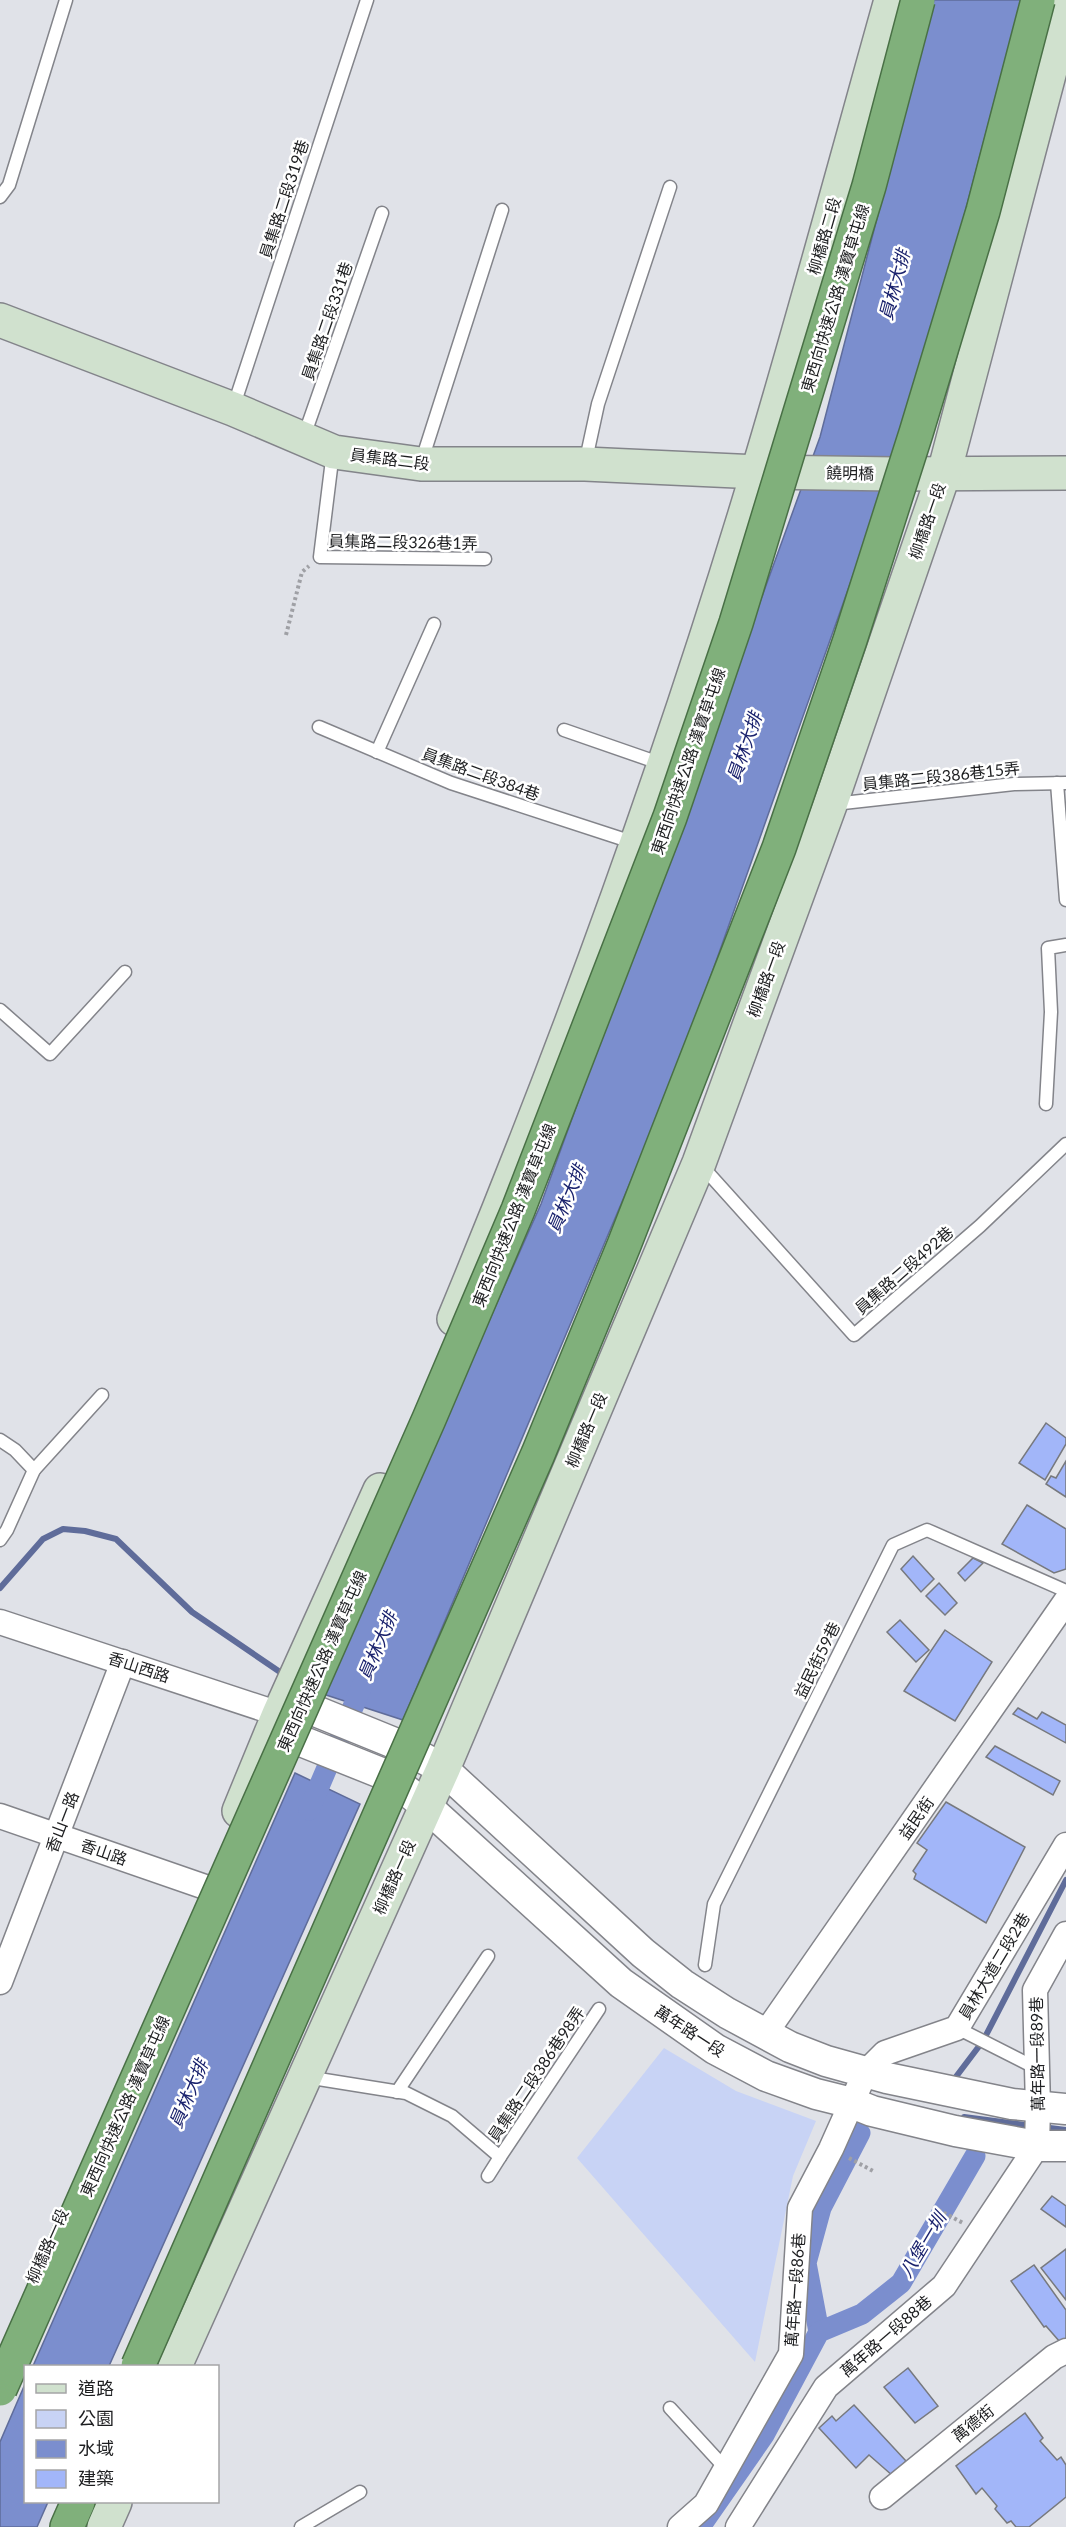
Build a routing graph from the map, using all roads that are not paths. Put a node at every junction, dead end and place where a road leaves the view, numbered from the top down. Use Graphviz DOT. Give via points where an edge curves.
graph roads {
  1 [pos="66,0"];
  2 [pos="367,0"];
  3 [pos="891,0"];
  4 [pos="918,0"];
  5 [pos="1038,0"];
  6 [pos="1066,10"];
  7 [pos="670,187"];
  8 [pos="0,197"];
  9 [pos="502,210"];
  10 [pos="382,213"];
  11 [pos="0,320"];
  12 [pos="233,409"];
  13 [pos="303,440"];
  14 [pos="333,452"];
  15 [pos="421,464"];
  16 [pos="585,464"];
  17 [pos="758,472"];
  18 [pos="805,472"];
  19 [pos="1066,473"];
  20 [pos="944,474"];
  21 [pos="485,559"];
  22 [pos="434,624"];
  23 [pos="319,727"];
  24 [pos="564,730"];
  25 [pos="377,752"];
  26 [pos="663,764"];
  27 [pos="1061,783"];
  28 [pos="830,805"];
  29 [pos="636,843"];
  30 [pos="1066,900"];
  31 [pos="1066,945"];
  32 [pos="125,972"];
  33 [pos="0,1010"];
  34 [pos="1046,1104"];
  35 [pos="1066,1144"];
  36 [pos="699,1163"];
  37 [pos="102,1395"];
  38 [pos="0,1440"];
  39 [pos="34,1470"];
  40 [pos="0,1539"];
  41 [pos="1066,1591"];
  42 [pos="1066,1601"];
  43 [pos="1,1624"];
  44 [pos="123,1662"];
  45 [pos="279,1714"];
  46 [pos="443,1769"];
  47 [pos="425,1805"];
  48 [pos="0,1816"];
  49 [pos="57,1836"];
  50 [pos="1066,1845"];
  51 [pos="208,1888"];
  52 [pos="1066,1934"];
  53 [pos="488,1956"];
  54 [pos="705,1965"];
  55 [pos="0,1982"];
  56 [pos="599,2009"];
  57 [pos="957,2028"];
  58 [pos="765,2034"];
  59 [pos="1036,2068"];
  60 [pos="305,2076"];
  61 [pos="876,2076"];
  62 [pos="397,2092"];
  63 [pos="862,2107"];
  64 [pos="1039,2107"];
  65 [pos="1037,2146"];
  66 [pos="1066,2146"];
  67 [pos="500,2157"];
  68 [pos="488,2176"];
  69 [pos="0,2350"];
  70 [pos="1066,2351"];
  71 [pos="139,2365"];
  72 [pos="176,2365"];
  73 [pos="0,2389"];
  74 [pos="670,2408"];
  75 [pos="726,2469"];
  76 [pos="360,2492"];
  77 [pos="882,2497"];
  78 [pos="78,2503"];
  79 [pos="115,2503"];
  80 [pos="67,2527"];
  81 [pos="104,2527"];
  82 [pos="301,2527"];
  83 [pos="680,2527"];
  84 [pos="738,2527"];
  1 -- 8 [label="lane" via="9,185"];
  2 -- 12 [label="lane, 員集路二段319巷"];
  3 -- 17 [label="main road, 柳橋路二段"];
  4 -- 73 [label="highway, 東西向快速公路 漢寶草屯線, bridge" via="869,186 736,623 670,817 514,1221"];
  5 -- 71 [label="highway, bridge" via="983,211 920,422 779,848 538,1454"];
  6 -- 20 [label="main road"];
  7 -- 16 [label="lane" via="598,404"];
  9 -- 15 [label="lane"];
  10 -- 13 [label="lane, 員集路二段331巷"];
  11 -- 12 [label="main road, 員集路二段"];
  12 -- 13 [label="main road, 員集路二段"];
  13 -- 14 [label="main road, 員集路二段"];
  14 -- 15 [label="main road, 員集路二段"];
  14 -- 21 [label="lane, 員集路二段326巷1弄" via="320,558"];
  15 -- 16 [label="main road, 員集路二段"];
  16 -- 17 [label="main road, 員集路二段"];
  17 -- 18 [label="main road, 員集路二段"];
  17 -- 26 [label="main road, 柳橋路一段"];
  18 -- 20 [label="main road, 饒明橋"];
  19 -- 20 [label="main road"];
  20 -- 28 [label="main road, 柳橋路一段"];
  22 -- 25 [label="lane"];
  23 -- 25 [label="lane, 員集路二段384巷"];
  24 -- 26 [label="lane"];
  25 -- 29 [label="lane, 員集路二段384巷" via="451,783"];
  26 -- 29 [label="main road, 柳橋路一段"];
  27 -- 28 [label="lane, 員集路二段386巷15弄" via="1014,784"];
  27 -- 30 [label="lane, 員集路二段386巷15弄"];
  28 -- 36 [label="main road, 柳橋路一段"];
  29 -- 45 [label="main road, 柳橋路一段" via="502,1204 417,1407"];
  31 -- 34 [label="lane" via="1048,948 1051,1012"];
  32 -- 33 [label="lane" via="50,1054"];
  35 -- 36 [label="lane, 員集路二段492巷" via="980,1227 854,1335"];
  36 -- 46 [label="main road, 柳橋路一段"];
  37 -- 39 [label="lane"];
  38 -- 39 [label="lane"];
  39 -- 40 [label="lane"];
  41 -- 54 [label="lane, 益民街59巷" via="927,1530 893,1545 714,1904"];
  42 -- 58 [label="street, 益民街"];
  43 -- 44 [label="street, 香山西路"];
  44 -- 45 [label="street, 香山西路"];
  44 -- 49 [label="street, 香山一路"];
  45 -- 46 [label="street" via="313,1710 399,1745"];
  45 -- 47 [label="street, 萬年路一段" via="301,1741 386,1775"];
  45 -- 51 [label="main road, 柳橋路一段"];
  46 -- 47 [label="main road, 柳橋路一段"];
  46 -- 58 [label="street" via="643,1953 691,1990"];
  47 -- 60 [label="main road, 柳橋路一段"];
  47 -- 63 [label="street, 萬年路一段" via="621,1983 666,2017 766,2076"];
  48 -- 49 [label="street, 香山路"];
  49 -- 51 [label="street, 香山路"];
  49 -- 55 [label="street, 香山一路"];
  50 -- 57 [label="street, 員林大道二段2巷"];
  51 -- 69 [label="main road, 柳橋路一段"];
  52 -- 59 [label="street, 萬年路一段89巷" via="1035,1990"];
  53 -- 62 [label="lane"];
  56 -- 67 [label="lane, 員集路二段386巷98弄"];
  57 -- 59 [label="lane"];
  57 -- 61 [label="street, 員林大道二段2巷" via="885,2053"];
  58 -- 61 [label="street" via="826,2061"];
  59 -- 64 [label="street, 萬年路一段89巷"];
  60 -- 62 [label="lane, 員集路二段386巷98弄"];
  60 -- 72 [label="main road, 柳橋路一段"];
  61 -- 63 [label="street, 萬年路一段86巷"];
  61 -- 64 [label="street"];
  62 -- 67 [label="lane, 員集路二段386巷98弄" via="452,2116"];
  63 -- 65 [label="street, 萬年路一段"];
  63 -- 75 [label="street, 萬年路一段86巷" via="800,2208 791,2354"];
  64 -- 65 [label="street, 萬年路一段89巷"];
  65 -- 66 [label="street, 萬年路一段"];
  65 -- 84 [label="street, 萬年路一段88巷" via="944,2286 826,2387"];
  67 -- 68 [label="lane, 員集路二段386巷98弄"];
  70 -- 77 [label="street, 萬德街"];
  74 -- 75 [label="lane"];
  75 -- 83 [label="street, 萬年路一段86巷" via="706,2504"];
  76 -- 82 [label="lane"];
  78 -- 80 [label="highway"];
  79 -- 81 [label="main road"];
}
